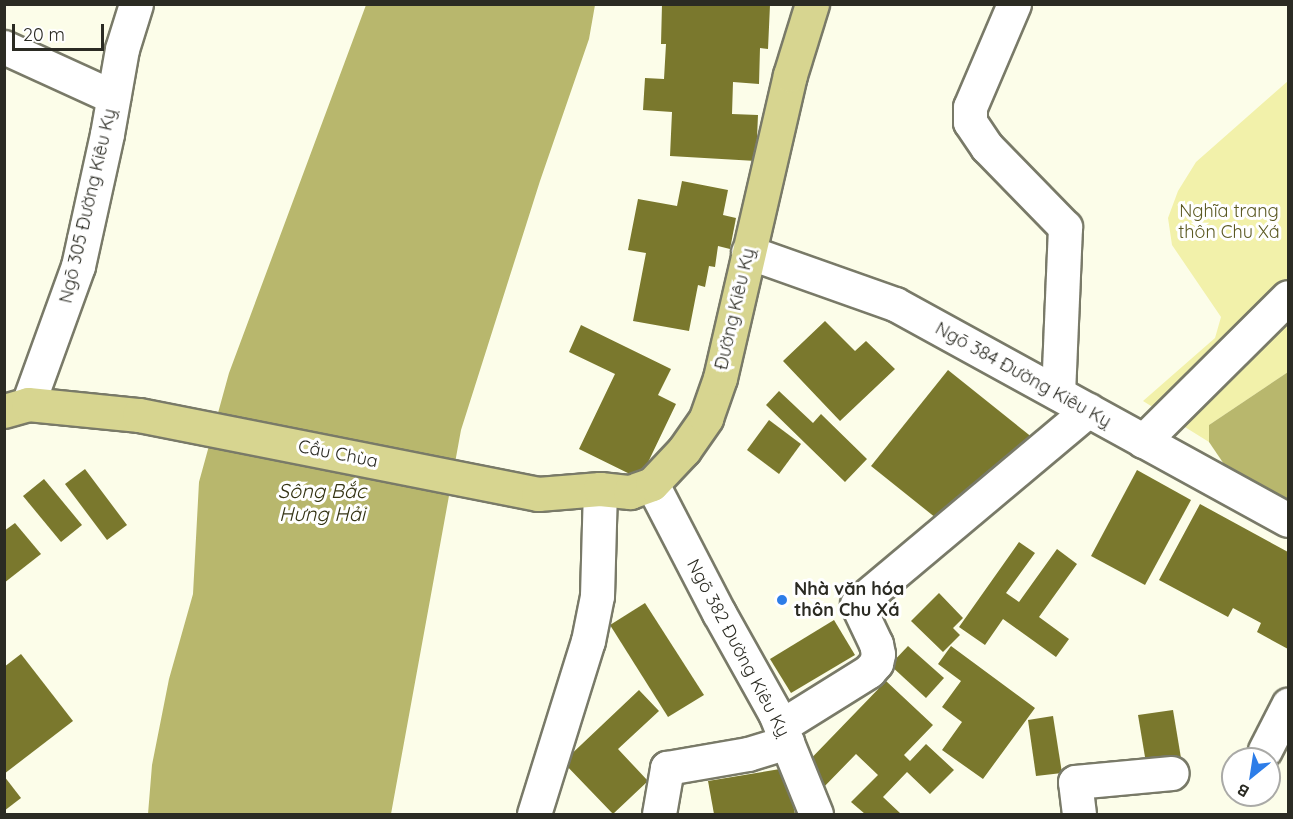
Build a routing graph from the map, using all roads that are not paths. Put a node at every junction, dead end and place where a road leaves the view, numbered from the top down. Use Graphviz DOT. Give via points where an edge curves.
graph roads {
  1 [pos="136,4"];
  2 [pos="813,4"];
  3 [pos="1014,4"];
  4 [pos="4,47"];
  5 [pos="113,97"];
  6 [pos="748,252"];
  7 [pos="1288,297"];
  8 [pos="1058,393"];
  9 [pos="16,408"];
  10 [pos="1088,410"];
  11 [pos="1143,441"];
  12 [pos="652,484"];
  13 [pos="600,489"];
  14 [pos="1288,520"];
  15 [pos="1288,705"];
  16 [pos="784,734"];
  17 [pos="1267,747"];
  18 [pos="1172,772"];
  19 [pos="534,814"];
  20 [pos="659,814"];
  21 [pos="816,814"];
  22 [pos="1079,814"];
  1 -- 5 [label="street, Ngõ 305 Đường Kiêu Kỵ"];
  2 -- 6 [label="main road, Đường Kiêu Kỵ" via="790,75"];
  3 -- 8 [label="street" via="970,107 970,122 987,147 1065,227"];
  4 -- 5 [label="street"];
  5 -- 9 [label="street, Ngõ 305 Đường Kiêu Kỵ" via="78,266"];
  6 -- 8 [label="street, Ngõ 384 Đường Kiêu Kỵ" via="894,304"];
  6 -- 12 [label="main road, Đường Kiêu Kỵ" via="720,378 706,418 684,450"];
  7 -- 11 [label="street"];
  8 -- 10 [label="street, Ngõ 384 Đường Kiêu Kỵ"];
  9 -- 13 [label="main road, Cầu Chùa" via="139,415 538,494"];
  10 -- 11 [label="street, Ngõ 384 Đường Kiêu Kỵ"];
  10 -- 16 [label="street" via="857,604 876,644 876,663"];
  11 -- 14 [label="street, Ngõ 384 Đường Kiêu Kỵ"];
  12 -- 13 [label="main road" via="630,492"];
  12 -- 16 [label="street, Ngõ 382 Đường Kiêu Kỵ"];
  13 -- 19 [label="street" via="597,596"];
  15 -- 17 [label="street"];
  16 -- 20 [label="street" via="748,754 667,768"];
  16 -- 21 [label="street, Ngõ 382 Đường Kiêu Kỵ"];
  18 -- 22 [label="street" via="1075,782"];
}
